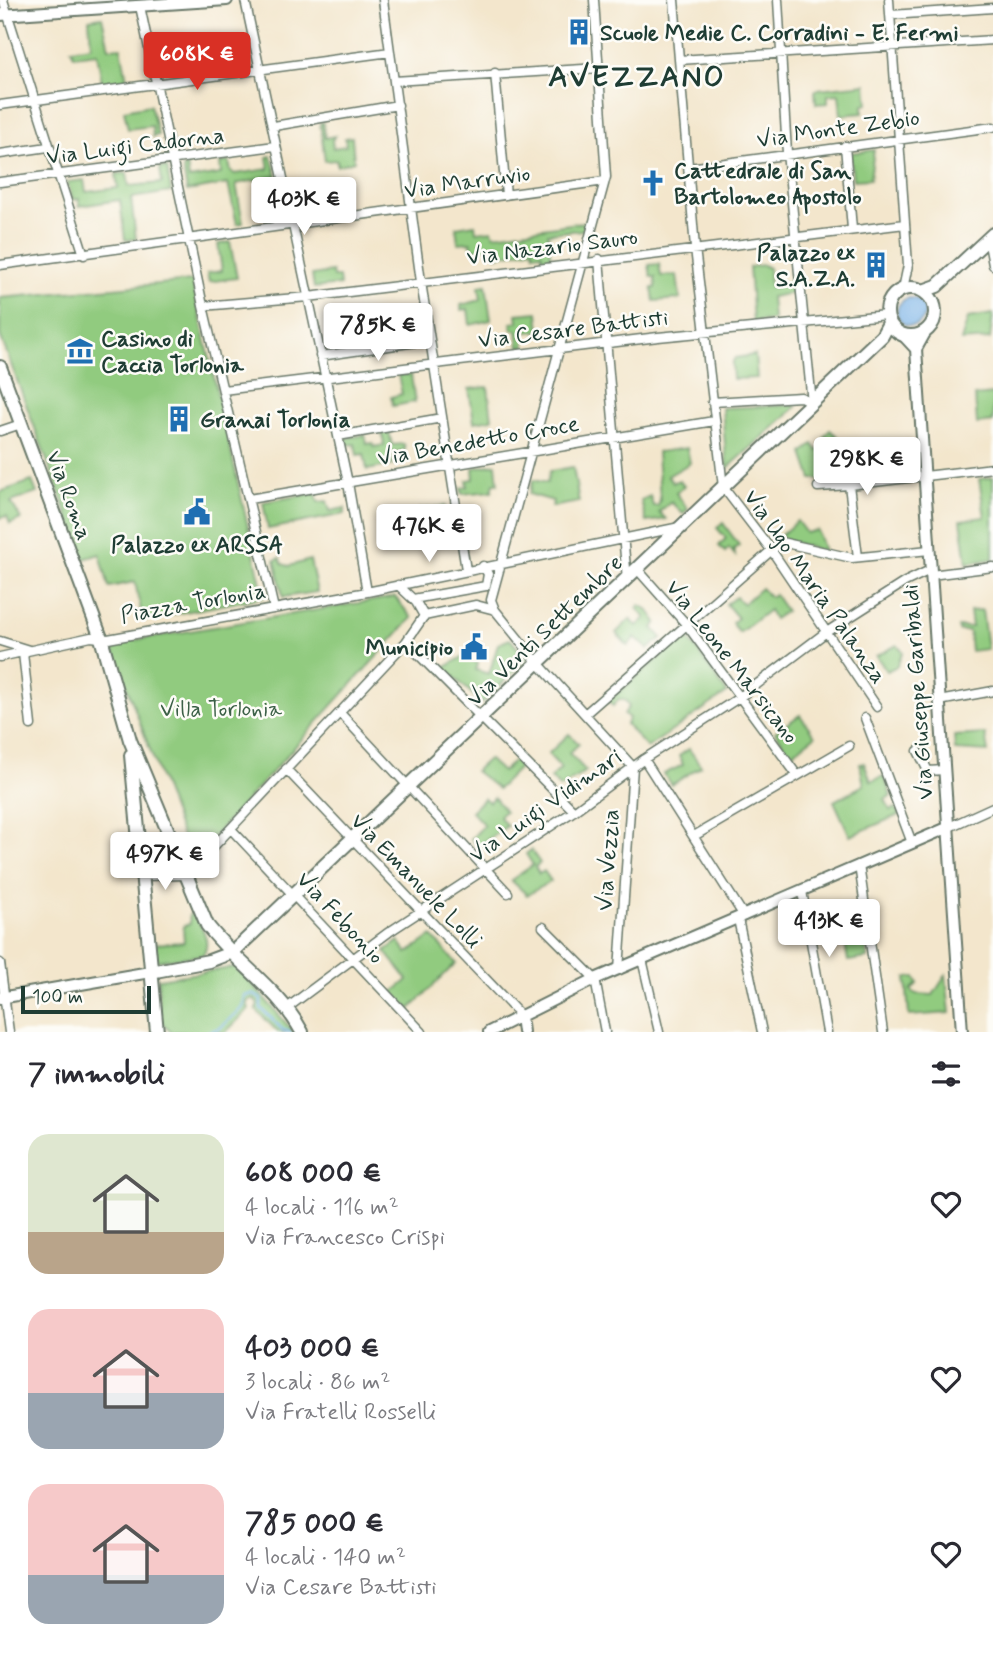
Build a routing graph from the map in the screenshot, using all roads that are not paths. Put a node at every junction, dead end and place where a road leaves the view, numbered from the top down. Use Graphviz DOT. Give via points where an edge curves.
graph roads {
  1 [pos="3,0"];
  2 [pos="227,0"];
  3 [pos="245,0"];
  4 [pos="383,0"];
  5 [pos="594,0"];
  6 [pos="674,0"];
  7 [pos="778,0"];
  8 [pos="889,0"];
  9 [pos="76,5"];
  10 [pos="140,6"];
  11 [pos="993,8"];
  12 [pos="4,15"];
  13 [pos="891,15"];
  14 [pos="993,40"];
  15 [pos="893,47"];
  16 [pos="390,52"];
  17 [pos="782,55"];
  18 [pos="679,60"];
  19 [pos="599,68"];
  20 [pos="262,72"];
  21 [pos="495,73"];
  22 [pos="394,81"];
  23 [pos="156,82"];
  24 [pos="34,100"];
  25 [pos="0,105"];
  26 [pos="398,105"];
  27 [pos="274,126"];
  28 [pos="993,127"];
  29 [pos="901,139"];
  30 [pos="275,146"];
  31 [pos="845,146"];
  32 [pos="48,147"];
  33 [pos="787,153"];
  34 [pos="0,154"];
  35 [pos="173,161"];
  36 [pos="689,168"];
  37 [pos="58,175"];
  38 [pos="606,181"];
  39 [pos="0,182"];
  40 [pos="506,195"];
  41 [pos="413,207"];
  42 [pos="293,224"];
  43 [pos="905,224"];
  44 [pos="852,229"];
  45 [pos="991,236"];
  46 [pos="796,237"];
  47 [pos="190,240"];
  48 [pos="695,248"];
  49 [pos="84,255"];
  50 [pos="599,259"];
  51 [pos="583,262"];
  52 [pos="0,265"];
  53 [pos="993,265"];
  54 [pos="421,282"];
  55 [pos="937,286"];
  56 [pos="903,289"];
  57 [pos="923,291"];
  58 [pos="307,297"];
  59 [pos="933,303"];
  60 [pos="203,306"];
  61 [pos="804,321"];
  62 [pos="894,326"];
  63 [pos="926,331"];
  64 [pos="706,333"];
  65 [pos="430,340"];
  66 [pos="606,344"];
  67 [pos="559,349"];
  68 [pos="916,349"];
  69 [pos="320,356"];
  70 [pos="434,364"];
  71 [pos="0,367"];
  72 [pos="325,376"];
  73 [pos="223,390"];
  74 [pos="712,402"];
  75 [pos="812,403"];
  76 [pos="442,418"];
  77 [pos="714,421"];
  78 [pos="21,424"];
  79 [pos="0,431"];
  80 [pos="338,436"];
  81 [pos="613,436"];
  82 [pos="530,449"];
  83 [pos="449,463"];
  84 [pos="993,468"];
  85 [pos="924,477"];
  86 [pos="348,483"];
  87 [pos="849,485"];
  88 [pos="723,487"];
  89 [pos="818,487"];
  90 [pos="249,499"];
  91 [pos="682,526"];
  92 [pos="621,539"];
  93 [pos="929,550"];
  94 [pos="772,551"];
  95 [pos="858,557"];
  96 [pos="499,563"];
  97 [pos="483,566"];
  98 [pos="993,567"];
  99 [pos="466,570"];
  100 [pos="638,570"];
  101 [pos="930,573"];
  102 [pos="626,580"];
  103 [pos="398,585"];
  104 [pos="485,586"];
  105 [pos="367,592"];
  106 [pos="413,599"];
  107 [pos="491,600"];
  108 [pos="274,609"];
  109 [pos="495,610"];
  110 [pos="424,616"];
  111 [pos="686,624"];
  112 [pos="825,633"];
  113 [pos="101,638"];
  114 [pos="0,641"];
  115 [pos="406,642"];
  116 [pos="26,652"];
  117 [pos="0,657"];
  118 [pos="538,663"];
  119 [pos="993,691"];
  120 [pos="740,697"];
  121 [pos="939,701"];
  122 [pos="877,707"];
  123 [pos="341,713"];
  124 [pos="585,714"];
  125 [pos="482,718"];
  126 [pos="865,718"];
  127 [pos="31,725"];
  128 [pos="130,740"];
  129 [pos="849,746"];
  130 [pos="918,751"];
  131 [pos="645,759"];
  132 [pos="633,767"];
  133 [pos="286,769"];
  134 [pos="943,770"];
  135 [pos="797,775"];
  136 [pos="410,784"];
  137 [pos="993,807"];
  138 [pos="574,811"];
  139 [pos="947,828"];
  140 [pos="231,829"];
  141 [pos="694,836"];
  142 [pos="350,839"];
  143 [pos="912,843"];
  144 [pos="859,865"];
  145 [pos="487,869"];
  146 [pos="187,875"];
  147 [pos="141,876"];
  148 [pos="802,891"];
  149 [pos="508,893"];
  150 [pos="293,894"];
  151 [pos="421,912"];
  152 [pos="741,917"];
  153 [pos="207,925"];
  154 [pos="543,927"];
  155 [pos="233,952"];
  156 [pos="355,959"];
  157 [pos="642,959"];
  158 [pos="209,961"];
  159 [pos="0,963"];
  160 [pos="619,970"];
  161 [pos="150,972"];
  162 [pos="595,979"];
  163 [pos="3,998"];
  164 [pos="287,1008"];
  165 [pos="521,1016"];
  166 [pos="9,1032"];
  167 [pos="157,1032"];
  168 [pos="302,1032"];
  169 [pos="422,1032"];
  170 [pos="489,1032"];
  171 [pos="523,1032"];
  172 [pos="605,1032"];
  173 [pos="659,1032"];
  174 [pos="762,1032"];
  175 [pos="827,1032"];
  176 [pos="883,1032"];
  177 [pos="962,1032"];
  1 -- 12 [label="street"];
  2 -- 10 [label="street"];
  3 -- 20 [label="street"];
  4 -- 16 [label="street"];
  5 -- 19 [label="street"];
  6 -- 18 [label="street"];
  7 -- 17 [label="street"];
  8 -- 13 [label="street"];
  9 -- 10 [label="street"];
  9 -- 12 [label="street"];
  10 -- 23 [label="street"];
  11 -- 13 [label="street"];
  12 -- 24 [label="street"];
  13 -- 15 [label="street"];
  14 -- 15 [label="street"];
  15 -- 17 [label="street"];
  15 -- 29 [label="street"];
  16 -- 20 [label="street"];
  16 -- 22 [label="street"];
  17 -- 18 [label="street"];
  17 -- 33 [label="street"];
  18 -- 36 [label="street"];
  19 -- 21 [label="street"];
  19 -- 38 [label="street"];
  20 -- 23 [label="street"];
  20 -- 27 [label="street"];
  21 -- 22 [label="street"];
  21 -- 40 [label="street"];
  22 -- 26 [label="street"];
  23 -- 24 [label="street"];
  23 -- 35 [label="street"];
  24 -- 25 [label="street"];
  24 -- 32 [label="street"];
  26 -- 27 [label="street"];
  26 -- 41 [label="street"];
  27 -- 30 [label="street"];
  28 -- 29 [label="street, Via Monte Zebio"];
  29 -- 31 [label="street, Via Monte Zebio"];
  29 -- 43 [label="street"];
  30 -- 35 [label="street, Via Luigi Cadorna"];
  30 -- 42 [label="street"];
  31 -- 33 [label="street, Via Monte Zebio"];
  31 -- 44 [label="street"];
  32 -- 34 [label="street"];
  32 -- 37 [label="street"];
  33 -- 36 [label="street, Via Monte Zebio"];
  33 -- 46 [label="street"];
  35 -- 37 [label="street, Via Luigi Cadorna"];
  35 -- 47 [label="street"];
  36 -- 48 [label="street"];
  37 -- 39 [label="street, Via Luigi Cadorna"];
  37 -- 49 [label="street"];
  38 -- 40 [label="street, Via Marruvio"];
  38 -- 51 [label="street"];
  40 -- 41 [label="street, Via Marruvio"];
  41 -- 42 [label="street, Via Marruvio"];
  41 -- 54 [label="street"];
  42 -- 47 [label="street, Via Marruvio"];
  42 -- 58 [label="street"];
  43 -- 44 [label="street, Via Nazario Sauro"];
  43 -- 56 [label="street" via="908,265"];
  44 -- 46 [label="street, Via Nazario Sauro"];
  45 -- 53 [label="street"];
  45 -- 55 [label="main road"];
  46 -- 48 [label="street, Via Nazario Sauro"];
  46 -- 61 [label="street"];
  47 -- 49 [label="street, Via Marruvio"];
  47 -- 60 [label="street"];
  48 -- 50 [label="street, Via Nazario Sauro"];
  48 -- 64 [label="street"];
  49 -- 52 [label="street, Via Marruvio"];
  50 -- 51 [label="street, Via Nazario Sauro"];
  50 -- 66 [label="street"];
  51 -- 54 [label="street, Via Nazario Sauro"];
  51 -- 67 [label="street"];
  54 -- 58 [label="street, Via Nazario Sauro"];
  54 -- 65 [label="street"];
  55 -- 57 [label="main road"];
  55 -- 59 [label="main road"];
  56 -- 57 [label="main road"];
  56 -- 62 [label="main road" via="890,299"];
  57 -- 59 [label="main road"];
  58 -- 60 [label="street, Via Nazario Sauro"];
  58 -- 69 [label="street"];
  59 -- 63 [label="main road" via="934,318"];
  60 -- 73 [label="street"];
  61 -- 62 [label="street, Via Cesare Battisti"];
  61 -- 64 [label="street, Via Cesare Battisti"];
  61 -- 75 [label="street"];
  62 -- 63 [label="main road" via="911,336"];
  62 -- 68 [label="street"];
  62 -- 75 [label="main road, Via Venti Settembre"];
  63 -- 68 [label="street"];
  64 -- 66 [label="street, Via Cesare Battisti"];
  64 -- 74 [label="street"];
  65 -- 69 [label="street"];
  65 -- 70 [label="street"];
  66 -- 67 [label="street, Via Cesare Battisti"];
  66 -- 81 [label="street"];
  67 -- 70 [label="street, Via Cesare Battisti"];
  67 -- 82 [label="street"];
  68 -- 85 [label="street, Via Giuseppe Garibaldi"];
  69 -- 72 [label="street"];
  70 -- 72 [label="street, Via Cesare Battisti"];
  70 -- 76 [label="street"];
  71 -- 78 [label="main road, Via Roma"];
  72 -- 73 [label="street, Via Cesare Battisti"];
  72 -- 80 [label="street"];
  73 -- 90 [label="street"];
  74 -- 75 [label="street" via="801,397"];
  74 -- 77 [label="street"];
  75 -- 88 [label="main road, Via Venti Settembre"];
  76 -- 80 [label="street"];
  76 -- 83 [label="street"];
  77 -- 81 [label="street, Via Benedetto Croce"];
  77 -- 88 [label="street"];
  78 -- 79 [label="street"];
  78 -- 113 [label="main road, Via Roma"];
  80 -- 86 [label="street"];
  81 -- 82 [label="street, Via Benedetto Croce"];
  81 -- 92 [label="street"];
  82 -- 83 [label="street, Via Benedetto Croce"];
  82 -- 96 [label="street"];
  83 -- 86 [label="street, Via Benedetto Croce"];
  83 -- 99 [label="street"];
  84 -- 85 [label="street"];
  85 -- 87 [label="street"];
  85 -- 93 [label="street, Via Giuseppe Garibaldi"];
  86 -- 90 [label="street, Via Benedetto Croce"];
  86 -- 105 [label="street"];
  87 -- 89 [label="street"];
  87 -- 95 [label="street"];
  88 -- 91 [label="main road, Via Venti Settembre"];
  88 -- 94 [label="street, Via Ugo Maria Palanza"];
  90 -- 108 [label="street"];
  91 -- 92 [label="street, Piazza Torlonia"];
  91 -- 100 [label="main road, Via Venti Settembre"];
  92 -- 96 [label="street, Piazza Torlonia"];
  92 -- 102 [label="street"];
  93 -- 95 [label="street"];
  93 -- 101 [label="street, Via Giuseppe Garibaldi"];
  94 -- 95 [label="street" via="781,542 834,556"];
  94 -- 111 [label="street"];
  94 -- 112 [label="street, Via Ugo Maria Palanza"];
  96 -- 97 [label="street, Piazza Torlonia"];
  96 -- 107 [label="street"];
  97 -- 99 [label="street, Piazza Torlonia"];
  97 -- 104 [label="street" via="488,575"];
  98 -- 101 [label="street, Via Luigi Vidimari"];
  99 -- 103 [label="street, Piazza Torlonia"];
  100 -- 102 [label="main road, Via Venti Settembre"];
  100 -- 111 [label="street, Via Leone Marsicano"];
  101 -- 112 [label="street, Via Luigi Vidimari" via="905,582"];
  101 -- 121 [label="street, Via Giuseppe Garibaldi"];
  102 -- 118 [label="main road, Via Venti Settembre"];
  103 -- 105 [label="street, Piazza Torlonia"];
  103 -- 106 [label="street"];
  104 -- 106 [label="street"];
  104 -- 107 [label="street"];
  105 -- 108 [label="street, Piazza Torlonia"];
  106 -- 110 [label="street"];
  107 -- 109 [label="street"];
  108 -- 113 [label="street, Piazza Torlonia"];
  109 -- 110 [label="street" via="475,605"];
  109 -- 118 [label="street"];
  110 -- 115 [label="street"];
  111 -- 120 [label="street, Via Leone Marsicano"];
  111 -- 124 [label="street"];
  112 -- 120 [label="street, Via Luigi Vidimari"];
  112 -- 122 [label="street, Via Ugo Maria Palanza"];
  113 -- 116 [label="street"];
  113 -- 128 [label="main road, Piazza Torlonia"];
  114 -- 116 [label="street"];
  115 -- 123 [label="street"];
  115 -- 125 [label="street"];
  116 -- 117 [label="street"];
  116 -- 127 [label="street"];
  118 -- 124 [label="street"];
  118 -- 125 [label="main road, Via Venti Settembre"];
  119 -- 121 [label="street"];
  120 -- 131 [label="street, Via Luigi Vidimari"];
  120 -- 135 [label="street, Via Leone Marsicano"];
  121 -- 134 [label="street, Via Giuseppe Garibaldi"];
  123 -- 133 [label="street"];
  123 -- 136 [label="street"];
  124 -- 132 [label="street"];
  125 -- 136 [label="main road, Via Venti Settembre"];
  125 -- 138 [label="street"];
  126 -- 143 [label="street"];
  128 -- 146 [label="main road, Piazza Torlonia"];
  128 -- 147 [label="main road, Piazza Torlonia"];
  129 -- 135 [label="street"];
  130 -- 134 [label="street" via="928,771"];
  131 -- 132 [label="street, Via Luigi Vidimari"];
  131 -- 141 [label="street"];
  132 -- 138 [label="street, Via Luigi Vidimari"];
  132 -- 160 [label="street, Via Vezzia"];
  133 -- 140 [label="street"];
  133 -- 142 [label="street, Via Emanuele Lolli"];
  134 -- 139 [label="street, Via Giuseppe Garibaldi"];
  135 -- 141 [label="street"];
  136 -- 142 [label="main road, Via Venti Settembre"];
  136 -- 145 [label="street"];
  137 -- 139 [label="street"];
  138 -- 145 [label="street, Via Luigi Vidimari"];
  139 -- 143 [label="street"];
  139 -- 177 [label="street, Via Giuseppe Garibaldi"];
  140 -- 146 [label="street"];
  140 -- 150 [label="street, Via Febonio"];
  141 -- 152 [label="street"];
  142 -- 150 [label="main road, Via Venti Settembre"];
  142 -- 151 [label="street, Via Emanuele Lolli"];
  143 -- 144 [label="street"];
  144 -- 148 [label="street"];
  144 -- 176 [label="street"];
  145 -- 149 [label="street"];
  145 -- 151 [label="street, Via Luigi Vidimari"];
  146 -- 147 [label="street"];
  146 -- 153 [label="main road, Piazza Torlonia"];
  147 -- 161 [label="main road, Piazza Torlonia"];
  148 -- 152 [label="street"];
  148 -- 175 [label="street"];
  150 -- 155 [label="main road, Via Venti Settembre"];
  150 -- 156 [label="street, Via Febonio"];
  151 -- 156 [label="street, Via Luigi Vidimari"];
  151 -- 165 [label="street, Via Emanuele Lolli"];
  152 -- 157 [label="street"];
  152 -- 174 [label="street"];
  153 -- 155 [label="main road, Piazza Torlonia"];
  153 -- 158 [label="main road" via="212,947"];
  154 -- 162 [label="street"];
  155 -- 158 [label="main road"];
  155 -- 164 [label="main road, Piazza Torlonia"];
  156 -- 164 [label="street, Via Luigi Vidimari"];
  156 -- 169 [label="street, Via Febonio"];
  157 -- 160 [label="street"];
  157 -- 173 [label="street"];
  158 -- 161 [label="main road"];
  159 -- 163 [label="street"];
  160 -- 162 [label="street"];
  161 -- 163 [label="street"];
  161 -- 167 [label="main road, Piazza Torlonia"];
  162 -- 165 [label="street"];
  162 -- 172 [label="street"];
  163 -- 166 [label="street"];
  164 -- 168 [label="main road, Piazza Torlonia"];
  165 -- 170 [label="street"];
  165 -- 171 [label="street"];
}
